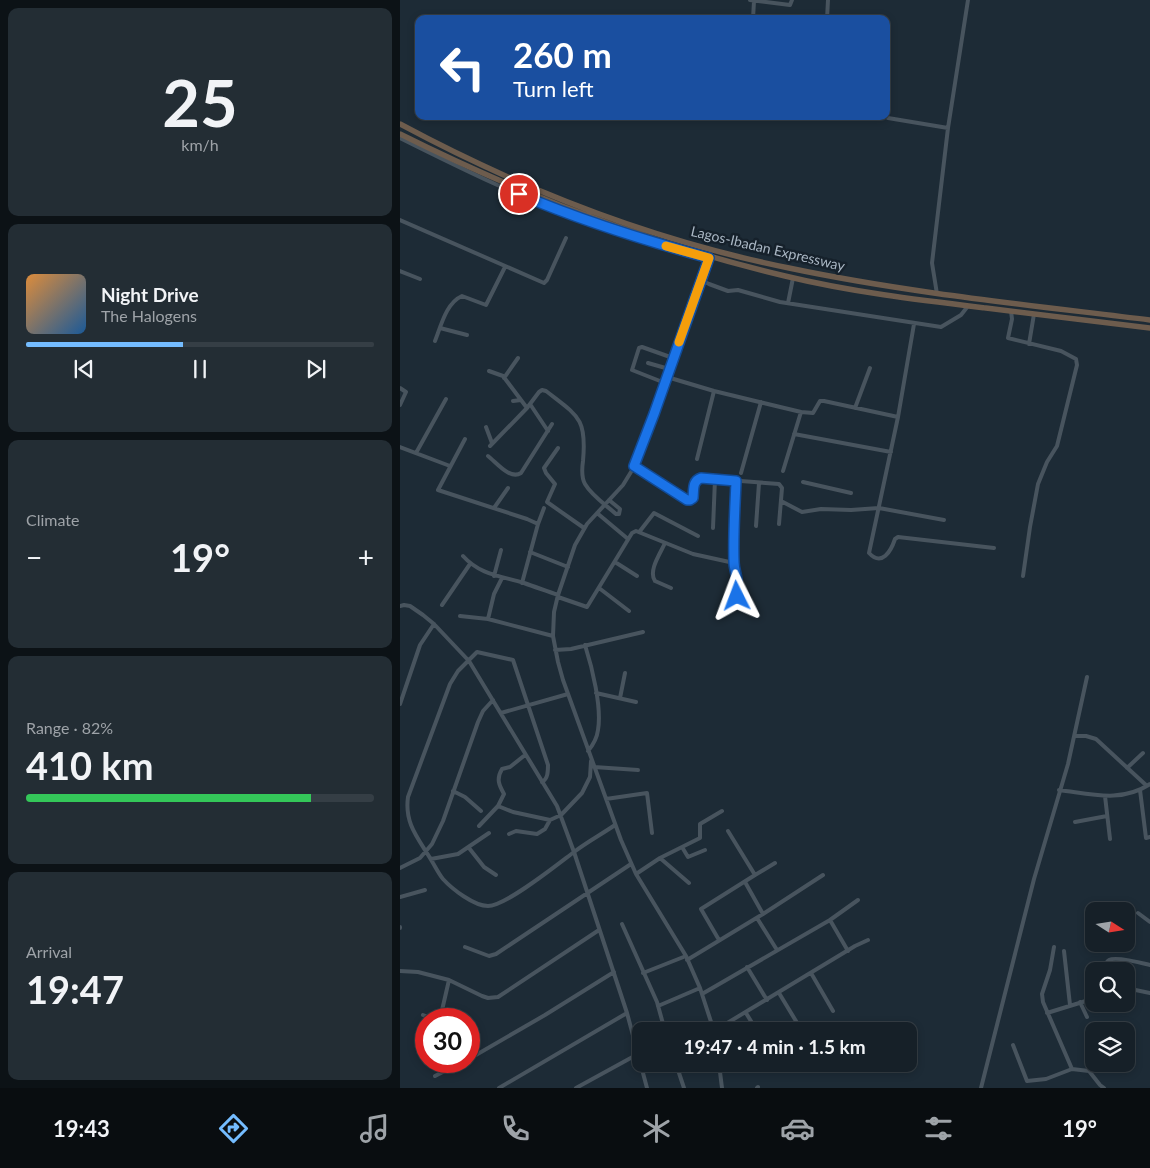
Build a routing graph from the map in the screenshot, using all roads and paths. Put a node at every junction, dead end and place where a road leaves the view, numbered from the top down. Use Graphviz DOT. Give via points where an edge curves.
graph roads {
  1 [pos="752,0"];
  2 [pos="792,0"];
  3 [pos="828,0"];
  4 [pos="968,0"];
  5 [pos="753,15"];
  6 [pos="826,15"];
  7 [pos="890,118"];
  8 [pos="400,124"];
  9 [pos="948,128"];
  10 [pos="400,134"];
  11 [pos="400,138"];
  12 [pos="400,220"];
  13 [pos="566,238"];
  14 [pos="709,257"];
  15 [pos="505,267"];
  16 [pos="400,271"];
  17 [pos="793,278"];
  18 [pos="420,279"];
  19 [pos="701,280"];
  20 [pos="937,294"];
  21 [pos="788,303"];
  22 [pos="968,306"];
  23 [pos="1011,311"];
  24 [pos="1034,314"];
  25 [pos="1150,320"];
  26 [pos="914,324"];
  27 [pos="440,328"];
  28 [pos="1150,328"];
  29 [pos="467,334"];
  30 [pos="435,341"];
  31 [pos="1029,344"];
  32 [pos="518,358"];
  33 [pos="674,358"];
  34 [pos="648,363"];
  35 [pos="870,368"];
  36 [pos="669,369"];
  37 [pos="489,371"];
  38 [pos="667,377"];
  39 [pos="504,378"];
  40 [pos="665,383"];
  41 [pos="400,388"];
  42 [pos="714,392"];
  43 [pos="446,399"];
  44 [pos="521,400"];
  45 [pos="512,401"];
  46 [pos="761,402"];
  47 [pos="400,405"];
  48 [pos="528,406"];
  49 [pos="855,408"];
  50 [pos="801,412"];
  51 [pos="898,417"];
  52 [pos="552,424"];
  53 [pos="486,427"];
  54 [pos="548,430"];
  55 [pos="794,434"];
  56 [pos="465,439"];
  57 [pos="400,447"];
  58 [pos="558,448"];
  59 [pos="891,452"];
  60 [pos="416,453"];
  61 [pos="488,456"];
  62 [pos="697,459"];
  63 [pos="450,466"];
  64 [pos="634,466"];
  65 [pos="783,471"];
  66 [pos="741,473"];
  67 [pos="715,479"];
  68 [pos="736,481"];
  69 [pos="803,482"];
  70 [pos="759,483"];
  71 [pos="508,488"];
  72 [pos="851,493"];
  73 [pos="609,500"];
  74 [pos="781,501"];
  75 [pos="605,504"];
  76 [pos="494,508"];
  77 [pos="544,508"];
  78 [pos="879,508"];
  79 [pos="597,513"];
  80 [pos="944,520"];
  81 [pos="538,524"];
  82 [pos="779,524"];
  83 [pos="756,526"];
  84 [pos="584,528"];
  85 [pos="713,528"];
  86 [pos="640,531"];
  87 [pos="698,536"];
  88 [pos="628,540"];
  89 [pos="665,543"];
  90 [pos="994,548"];
  91 [pos="501,550"];
  92 [pos="530,552"];
  93 [pos="463,556"];
  94 [pos="615,562"];
  95 [pos="734,563"];
  96 [pos="470,564"];
  97 [pos="568,566"];
  98 [pos="494,576"];
  99 [pos="636,576"];
  100 [pos="1024,576"];
  101 [pos="502,578"];
  102 [pos="522,583"];
  103 [pos="598,588"];
  104 [pos="671,588"];
  105 [pos="558,596"];
  106 [pos="442,605"];
  107 [pos="400,606"];
  108 [pos="629,611"];
  109 [pos="750,612"];
  110 [pos="460,616"];
  111 [pos="488,619"];
  112 [pos="434,624"];
  113 [pos="643,632"];
  114 [pos="553,636"];
  115 [pos="585,645"];
  116 [pos="555,650"];
  117 [pos="469,660"];
  118 [pos="625,673"];
  119 [pos="1087,677"];
  120 [pos="596,693"];
  121 [pos="568,694"];
  122 [pos="620,698"];
  123 [pos="493,700"];
  124 [pos="636,702"];
  125 [pos="400,704"];
  126 [pos="526,704"];
  127 [pos="500,713"];
  128 [pos="1074,736"];
  129 [pos="588,751"];
  130 [pos="1143,753"];
  131 [pos="525,754"];
  132 [pos="591,760"];
  133 [pos="594,767"];
  134 [pos="1127,768"];
  135 [pos="638,770"];
  136 [pos="596,774"];
  137 [pos="590,777"];
  138 [pos="542,782"];
  139 [pos="1148,785"];
  140 [pos="1060,790"];
  141 [pos="1140,790"];
  142 [pos="453,791"];
  143 [pos="1105,796"];
  144 [pos="606,799"];
  145 [pos="498,806"];
  146 [pos="481,811"];
  147 [pos="722,811"];
  148 [pos="561,815"];
  149 [pos="1107,816"];
  150 [pos="550,820"];
  151 [pos="1075,822"];
  152 [pos="615,825"];
  153 [pos="480,826"];
  154 [pos="728,830"];
  155 [pos="488,833"];
  156 [pos="652,833"];
  157 [pos="509,834"];
  158 [pos="1150,837"];
  159 [pos="1110,839"];
  160 [pos="682,847"];
  161 [pos="469,848"];
  162 [pos="705,850"];
  163 [pos="574,852"];
  164 [pos="426,853"];
  165 [pos="660,858"];
  166 [pos="431,859"];
  167 [pos="775,863"];
  168 [pos="631,864"];
  169 [pos="400,868"];
  170 [pos="636,874"];
  171 [pos="496,875"];
  172 [pos="755,875"];
  173 [pos="823,875"];
  174 [pos="745,882"];
  175 [pos="689,883"];
  176 [pos="425,890"];
  177 [pos="587,892"];
  178 [pos="400,896"];
  179 [pos="858,900"];
  180 [pos="1138,913"];
  181 [pos="763,914"];
  182 [pos="757,918"];
  183 [pos="830,920"];
  184 [pos="1150,922"];
  185 [pos="622,924"];
  186 [pos="599,930"];
  187 [pos="719,940"];
  188 [pos="868,940"];
  189 [pos="465,947"];
  190 [pos="1054,947"];
  191 [pos="777,950"];
  192 [pos="848,951"];
  193 [pos="1064,951"];
  194 [pos="687,958"];
  195 [pos="1108,962"];
  196 [pos="1135,962"];
  197 [pos="1135,962"];
  198 [pos="1150,965"];
  199 [pos="747,967"];
  200 [pos="400,971"];
  201 [pos="614,972"];
  202 [pos="643,973"];
  203 [pos="811,973"];
  204 [pos="449,980"];
  205 [pos="700,988"];
  206 [pos="1135,990"];
  207 [pos="779,993"];
  208 [pos="1150,993"];
  209 [pos="702,994"];
  210 [pos="767,1000"];
  211 [pos="1085,1000"];
  212 [pos="1080,1002"];
  213 [pos="658,1006"];
  214 [pos="1070,1006"];
  215 [pos="443,1008"];
  216 [pos="833,1011"];
  217 [pos="746,1012"];
  218 [pos="627,1013"];
  219 [pos="1046,1013"];
  220 [pos="1087,1017"];
  221 [pos="662,1022"];
  222 [pos="712,1022"];
  223 [pos="729,1022"];
  224 [pos="752,1022"];
  225 [pos="797,1022"];
  226 [pos="632,1032"];
  227 [pos="1013,1045"];
  228 [pos="480,1053"];
  229 [pos="632,1057"];
  230 [pos="1072,1068"];
  231 [pos="643,1072"];
  232 [pos="679,1072"];
  233 [pos="720,1072"];
  234 [pos="441,1073"];
  235 [pos="435,1076"];
  236 [pos="1102,1087"];
  237 [pos="499,1088"];
  238 [pos="576,1088"];
  239 [pos="647,1088"];
  240 [pos="684,1088"];
  241 [pos="722,1088"];
  242 [pos="982,1088"];
  243 [pos="1093,1088"];
  1 -- 2 [label="street" via="790,5"];
  1 -- 5 [label="street"];
  3 -- 6 [label="street"];
  4 -- 9 [label="street"];
  7 -- 9 [label="street"];
  8 -- 20 [label="highway, Lagos-Ibadan Expressway" via="513,179 610,217 788,268"];
  9 -- 20 [label="street" via="932,263"];
  10 -- 14 [label="highway, Lagos-Ibadan Expressway" via="566,209"];
  11 -- 14 [label="street" via="470,173 573,217 645,241"];
  12 -- 15 [label="street"];
  13 -- 15 [label="street" via="544,284"];
  14 -- 17 [label="highway, Lagos-Ibadan Expressway"];
  14 -- 19 [label="street"];
  15 -- 27 [label="street" via="486,305 465,296 459,297"];
  16 -- 18 [label="street"];
  17 -- 21 [label="street"];
  17 -- 22 [label="highway, Lagos-Ibadan Expressway"];
  19 -- 21 [label="street" via="728,291 738,290"];
  19 -- 33 [label="street"];
  20 -- 25 [label="highway, Lagos-Ibadan Expressway"];
  21 -- 26 [label="street"];
  22 -- 23 [label="highway, Lagos-Ibadan Expressway"];
  22 -- 26 [label="street" via="961,315 941,327"];
  23 -- 24 [label="highway, Lagos-Ibadan Expressway"];
  23 -- 31 [label="street" via="1008,338"];
  24 -- 28 [label="highway, Lagos-Ibadan Expressway"];
  24 -- 31 [label="street"];
  26 -- 51 [label="street"];
  27 -- 29 [label="street"];
  27 -- 30 [label="street"];
  31 -- 100 [label="street" via="1068,354 1076,359 1077,365 1057,446 1038,484"];
  32 -- 39 [label="street"];
  33 -- 36 [label="street"];
  33 -- 40 [label="street" via="639,348 632,370"];
  34 -- 36 [label="street"];
  35 -- 49 [label="street"];
  36 -- 38 [label="street"];
  37 -- 39 [label="street"];
  38 -- 40 [label="street"];
  38 -- 42 [label="street"];
  39 -- 44 [label="street"];
  40 -- 64 [label="street"];
  41 -- 47 [label="street" via="406,392"];
  42 -- 46 [label="street"];
  42 -- 62 [label="street"];
  43 -- 60 [label="street"];
  44 -- 45 [label="street"];
  44 -- 48 [label="street"];
  46 -- 50 [label="street"];
  46 -- 66 [label="street"];
  48 -- 53 [label="street" via="491,445"];
  48 -- 54 [label="street"];
  48 -- 75 [label="street" via="542,390 579,418 584,436 584,482"];
  49 -- 50 [label="street" via="820,401 813,413"];
  49 -- 51 [label="street"];
  50 -- 55 [label="street"];
  51 -- 59 [label="street"];
  52 -- 54 [label="street"];
  54 -- 61 [label="street" via="517,476"];
  55 -- 59 [label="street"];
  55 -- 65 [label="street"];
  56 -- 63 [label="street"];
  57 -- 60 [label="street"];
  58 -- 84 [label="street" via="544,468 556,484 546,500"];
  59 -- 78 [label="street"];
  60 -- 63 [label="street"];
  63 -- 76 [label="street" via="439,487 440,492"];
  64 -- 67 [label="street" via="687,500 693,498 697,479"];
  64 -- 73 [label="street"];
  67 -- 68 [label="street"];
  67 -- 85 [label="street"];
  68 -- 70 [label="street"];
  68 -- 95 [label="street"];
  69 -- 72 [label="street"];
  70 -- 74 [label="street" via="781,485"];
  70 -- 83 [label="street"];
  71 -- 76 [label="street"];
  73 -- 75 [label="street"];
  73 -- 75 [label="street" via="620,509 619,514"];
  74 -- 78 [label="street" via="802,512"];
  74 -- 82 [label="street"];
  75 -- 79 [label="street"];
  76 -- 81 [label="street"];
  77 -- 81 [label="street"];
  78 -- 80 [label="street"];
  78 -- 90 [label="street" via="869,554 872,557 887,555 898,537"];
  79 -- 84 [label="street"];
  79 -- 88 [label="street"];
  81 -- 92 [label="street"];
  84 -- 97 [label="street"];
  86 -- 87 [label="street" via="654,513"];
  86 -- 88 [label="street" via="632,533"];
  86 -- 89 [label="street"];
  88 -- 94 [label="street"];
  89 -- 95 [label="street" via="693,554"];
  89 -- 104 [label="street" via="653,576 655,581"];
  91 -- 98 [label="street"];
  92 -- 97 [label="street"];
  92 -- 102 [label="street"];
  93 -- 96 [label="street"];
  94 -- 99 [label="street"];
  94 -- 103 [label="street"];
  95 -- 109 [label="street" via="735,593"];
  96 -- 98 [label="street"];
  96 -- 106 [label="street"];
  97 -- 105 [label="street"];
  98 -- 101 [label="street"];
  101 -- 102 [label="street"];
  101 -- 111 [label="street"];
  102 -- 105 [label="street"];
  103 -- 105 [label="street" via="587,607"];
  103 -- 108 [label="street"];
  105 -- 114 [label="street"];
  107 -- 112 [label="street" via="410,606"];
  110 -- 111 [label="street"];
  111 -- 114 [label="street"];
  112 -- 117 [label="street"];
  112 -- 125 [label="street" via="420,645"];
  113 -- 115 [label="street"];
  114 -- 116 [label="street"];
  115 -- 116 [label="street"];
  115 -- 120 [label="street" via="592,663"];
  116 -- 121 [label="street"];
  117 -- 123 [label="street"];
  117 -- 126 [label="street" via="477,652 513,660"];
  117 -- 164 [label="street" via="450,684 408,797 411,824"];
  118 -- 122 [label="street"];
  119 -- 128 [label="street"];
  120 -- 122 [label="street"];
  120 -- 129 [label="street" via="598,731"];
  121 -- 126 [label="street"];
  121 -- 129 [label="street"];
  122 -- 124 [label="street"];
  123 -- 127 [label="street"];
  123 -- 142 [label="street" via="478,722"];
  126 -- 127 [label="street"];
  126 -- 138 [label="street" via="548,765 546,779"];
  127 -- 131 [label="street"];
  128 -- 134 [label="street" via="1096,739"];
  128 -- 140 [label="street"];
  129 -- 132 [label="street"];
  130 -- 134 [label="street"];
  131 -- 138 [label="street"];
  131 -- 145 [label="street" via="499,773 498,784 504,794"];
  132 -- 133 [label="street"];
  132 -- 137 [label="street"];
  133 -- 135 [label="street"];
  133 -- 136 [label="street"];
  134 -- 139 [label="street"];
  136 -- 137 [label="street"];
  136 -- 144 [label="street"];
  137 -- 148 [label="street" via="582,793"];
  138 -- 148 [label="street"];
  139 -- 141 [label="street"];
  140 -- 143 [label="street"];
  140 -- 242 [label="street" via="1034,879"];
  141 -- 143 [label="street" via="1126,795"];
  141 -- 158 [label="street" via="1146,838"];
  142 -- 146 [label="street"];
  142 -- 164 [label="street" via="439,832"];
  143 -- 149 [label="street"];
  144 -- 152 [label="street"];
  144 -- 156 [label="street" via="647,793"];
  145 -- 150 [label="street"];
  145 -- 153 [label="street"];
  147 -- 160 [label="street" via="700,824 700,838"];
  148 -- 150 [label="street"];
  148 -- 163 [label="street"];
  149 -- 151 [label="street"];
  149 -- 159 [label="street"];
  150 -- 157 [label="street" via="546,829 537,834 516,831"];
  152 -- 163 [label="street"];
  152 -- 168 [label="street"];
  154 -- 172 [label="street"];
  155 -- 161 [label="street"];
  160 -- 162 [label="street" via="687,857"];
  160 -- 165 [label="street"];
  161 -- 166 [label="street" via="458,854"];
  161 -- 171 [label="street" via="484,867"];
  163 -- 166 [label="street" via="536,880 488,906 456,891 442,878"];
  163 -- 177 [label="street"];
  164 -- 166 [label="street"];
  164 -- 169 [label="street"];
  165 -- 170 [label="street"];
  165 -- 175 [label="street"];
  167 -- 172 [label="street"];
  168 -- 170 [label="street"];
  168 -- 177 [label="street"];
  170 -- 194 [label="street"];
  172 -- 174 [label="street"];
  173 -- 181 [label="street"];
  174 -- 181 [label="street"];
  174 -- 187 [label="street" via="702,909"];
  176 -- 178 [label="street"];
  177 -- 186 [label="street"];
  177 -- 189 [label="street" via="496,954 489,956"];
  179 -- 183 [label="street"];
  180 -- 184 [label="street"];
  181 -- 182 [label="street"];
  182 -- 187 [label="street"];
  182 -- 191 [label="street"];
  183 -- 191 [label="street"];
  183 -- 192 [label="street"];
  185 -- 202 [label="street"];
  186 -- 201 [label="street"];
  186 -- 204 [label="street" via="498,997 482,996"];
  187 -- 194 [label="street"];
  188 -- 192 [label="street"];
  190 -- 219 [label="street" via="1042,994"];
  191 -- 199 [label="street"];
  192 -- 203 [label="street"];
  193 -- 214 [label="street"];
  194 -- 202 [label="street"];
  194 -- 205 [label="street"];
  195 -- 197 [label="street" via="1113,959"];
  196 -- 198 [label="street"];
  199 -- 209 [label="street"];
  199 -- 210 [label="street"];
  200 -- 204 [label="street"];
  201 -- 218 [label="street"];
  201 -- 228 [label="street"];
  202 -- 213 [label="street"];
  203 -- 207 [label="street"];
  203 -- 216 [label="street"];
  204 -- 215 [label="street"];
  205 -- 209 [label="street"];
  205 -- 213 [label="street"];
  206 -- 208 [label="street"];
  207 -- 210 [label="street"];
  207 -- 225 [label="street"];
  209 -- 222 [label="street"];
  210 -- 217 [label="street"];
  211 -- 212 [label="street"];
  212 -- 214 [label="street"];
  212 -- 220 [label="street"];
  213 -- 221 [label="street"];
  214 -- 219 [label="street"];
  217 -- 223 [label="street"];
  217 -- 224 [label="street"];
  218 -- 226 [label="street"];
  218 -- 237 [label="street"];
  219 -- 230 [label="street"];
  227 -- 230 [label="street" via="1027,1081 1046,1079"];
  229 -- 238 [label="street"];
  230 -- 236 [label="street" via="1089,1071"];
  231 -- 239 [label="street"];
  232 -- 240 [label="street"];
  233 -- 241 [label="street"];
  234 -- 235 [label="street"];
  236 -- 243 [label="street"];
}
